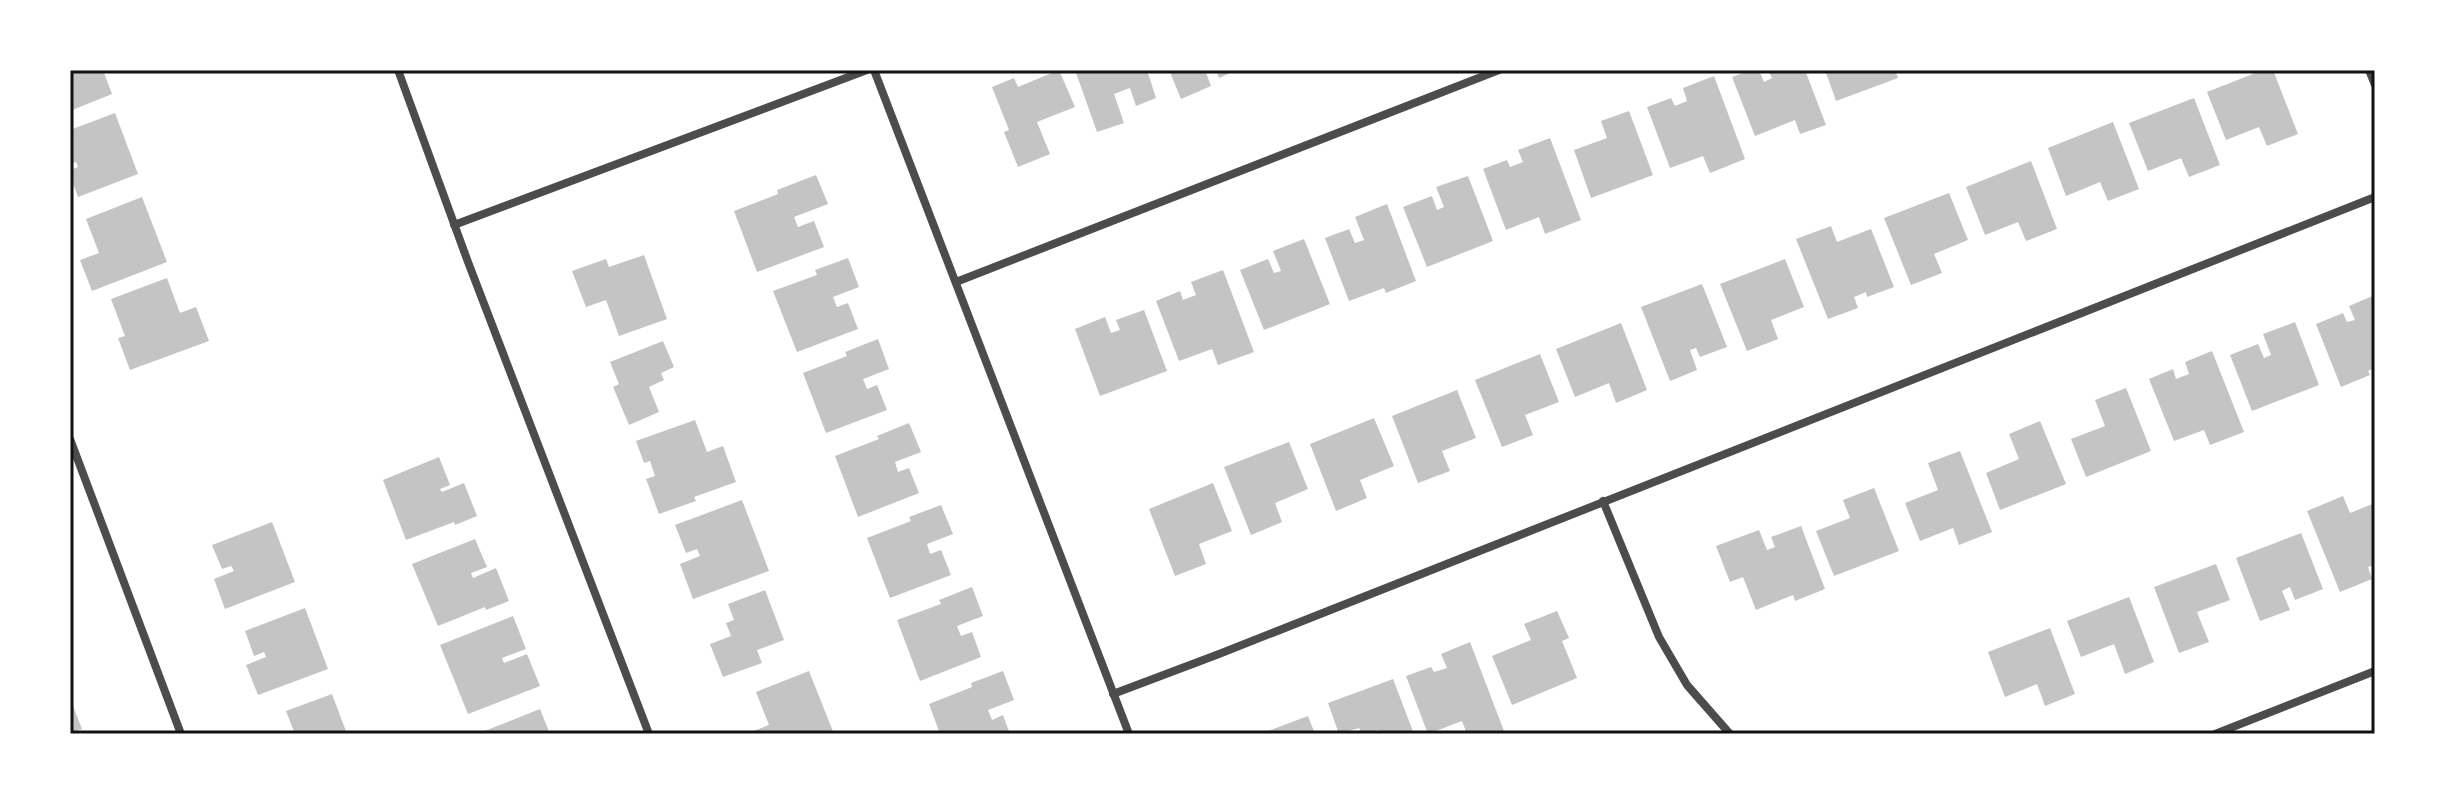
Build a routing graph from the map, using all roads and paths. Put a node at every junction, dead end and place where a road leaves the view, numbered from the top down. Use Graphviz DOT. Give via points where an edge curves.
graph roads {
  1 [pos="398,70"];
  2 [pos="867,70"];
  3 [pos="874,70"];
  4 [pos="1499,70"];
  5 [pos="2369,70"];
  6 [pos="2375,85"];
  7 [pos="2375,197"];
  8 [pos="454,225"];
  9 [pos="956,282"];
  10 [pos="70,439"];
  11 [pos="1603,501"];
  12 [pos="2375,671"];
  13 [pos="1113,694"];
  14 [pos="181,734"];
  15 [pos="649,734"];
  16 [pos="1129,734"];
  17 [pos="1730,734"];
  18 [pos="2215,734"];
  1 -- 8 [label="street"];
  2 -- 8 [label="street"];
  3 -- 9 [label="street"];
  4 -- 9 [label="street"];
  5 -- 6 [label="street"];
  7 -- 11 [label="street"];
  8 -- 15 [label="street"];
  9 -- 13 [label="street"];
  10 -- 14 [label="street"];
  11 -- 13 [label="street"];
  11 -- 17 [label="street" via="1659,637 1687,685"];
  12 -- 18 [label="street"];
  13 -- 16 [label="street"];
}
